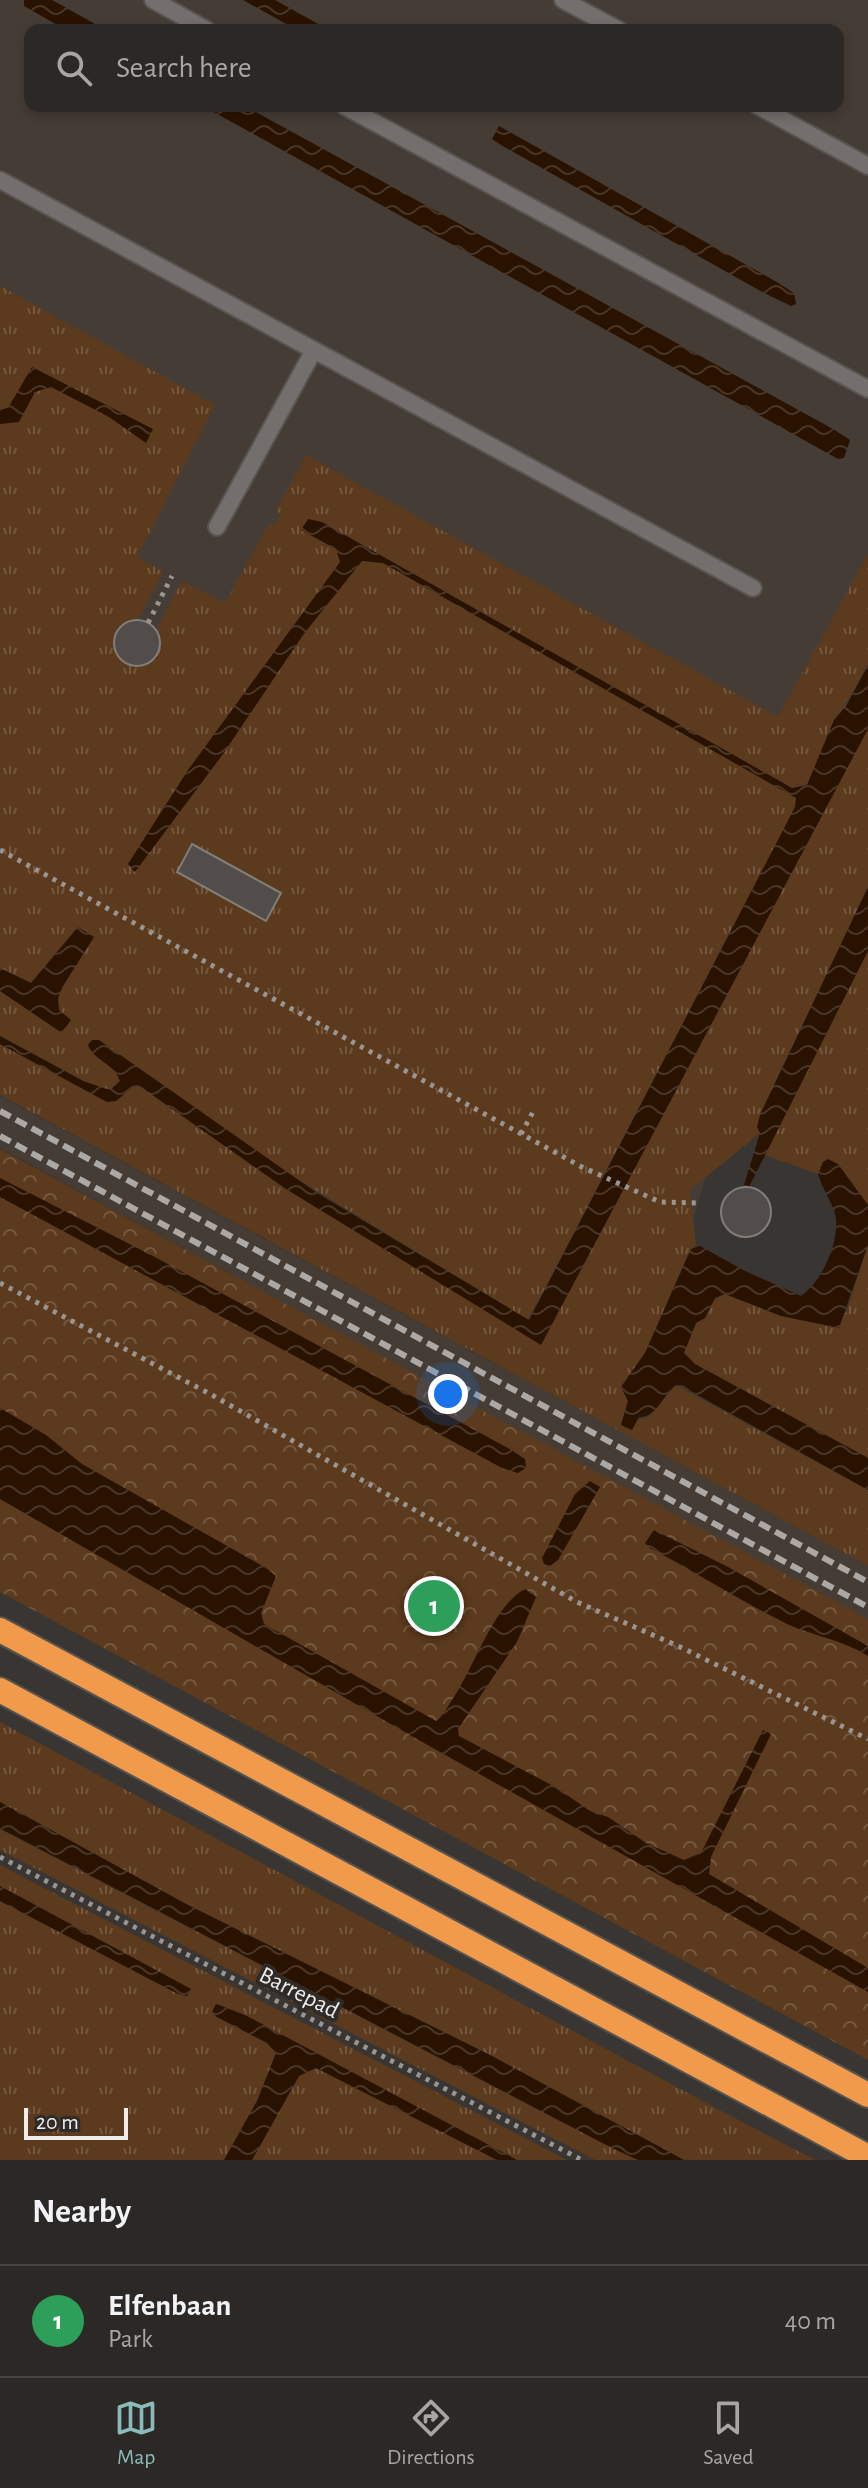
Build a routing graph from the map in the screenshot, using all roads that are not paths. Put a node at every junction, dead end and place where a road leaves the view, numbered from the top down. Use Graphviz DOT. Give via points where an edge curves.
graph roads {
  1 [pos="153,0"];
  2 [pos="563,0"];
  3 [pos="196,24"];
  4 [pos="608,24"];
  5 [pos="355,112"];
  6 [pos="769,112"];
  7 [pos="868,166"];
  8 [pos="0,180"];
  9 [pos="314,350"];
  10 [pos="868,389"];
  11 [pos="217,527"];
  12 [pos="753,588"];
  13 [pos="0,1630"];
  14 [pos="0,1690"];
  15 [pos="868,2095"];
  16 [pos="868,2157"];
  1 -- 3 [label="lane"];
  2 -- 4 [label="lane"];
  5 -- 10 [label="lane"];
  6 -- 7 [label="lane"];
  8 -- 9 [label="lane"];
  9 -- 11 [label="lane"];
  9 -- 12 [label="lane"];
  13 -- 15 [label="highway"];
  14 -- 16 [label="highway"];
}
